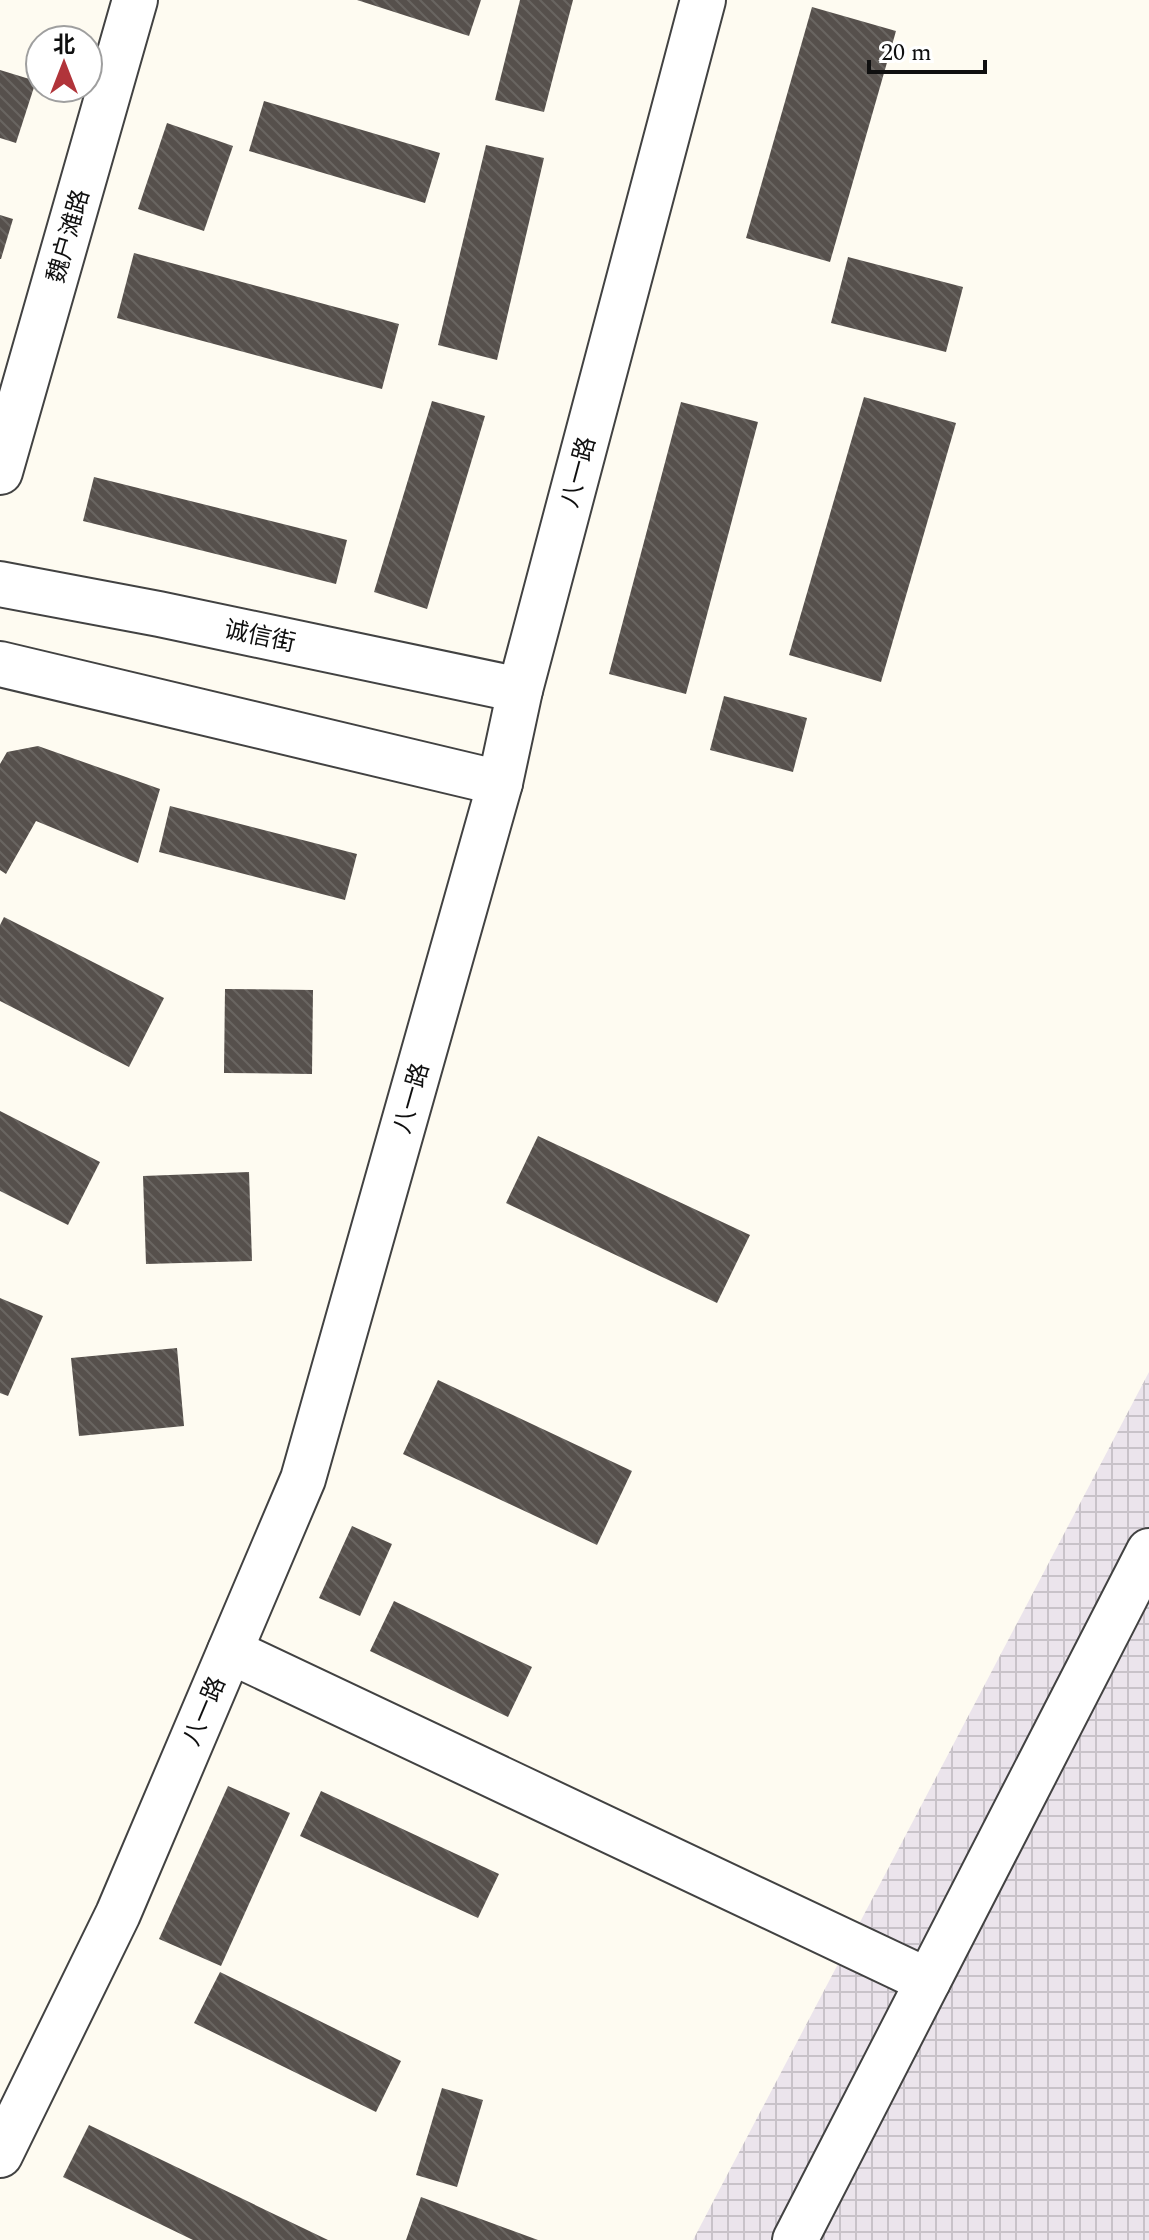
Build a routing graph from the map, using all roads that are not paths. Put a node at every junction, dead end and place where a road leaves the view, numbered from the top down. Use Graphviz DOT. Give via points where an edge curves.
graph roads {
  1 [pos="135,0"];
  2 [pos="703,0"];
  3 [pos="0,472"];
  4 [pos="0,584"];
  5 [pos="0,664"];
  6 [pos="520,690"];
  7 [pos="500,783"];
  8 [pos="1149,1551"];
  9 [pos="230,1651"];
  10 [pos="928,1981"];
  11 [pos="0,2155"];
  12 [pos="795,2240"];
  1 -- 3 [label="street, 魏户滩路"];
  2 -- 6 [label="street, 八一路"];
  4 -- 6 [label="street, 诚信街"];
  5 -- 7 [label="street"];
  6 -- 7 [label="street, 八一路"];
  7 -- 9 [label="street, 八一路" via="303,1479"];
  8 -- 10 [label="street"];
  9 -- 10 [label="street"];
  9 -- 11 [label="street, 八一路" via="118,1914"];
  10 -- 12 [label="street"];
}
